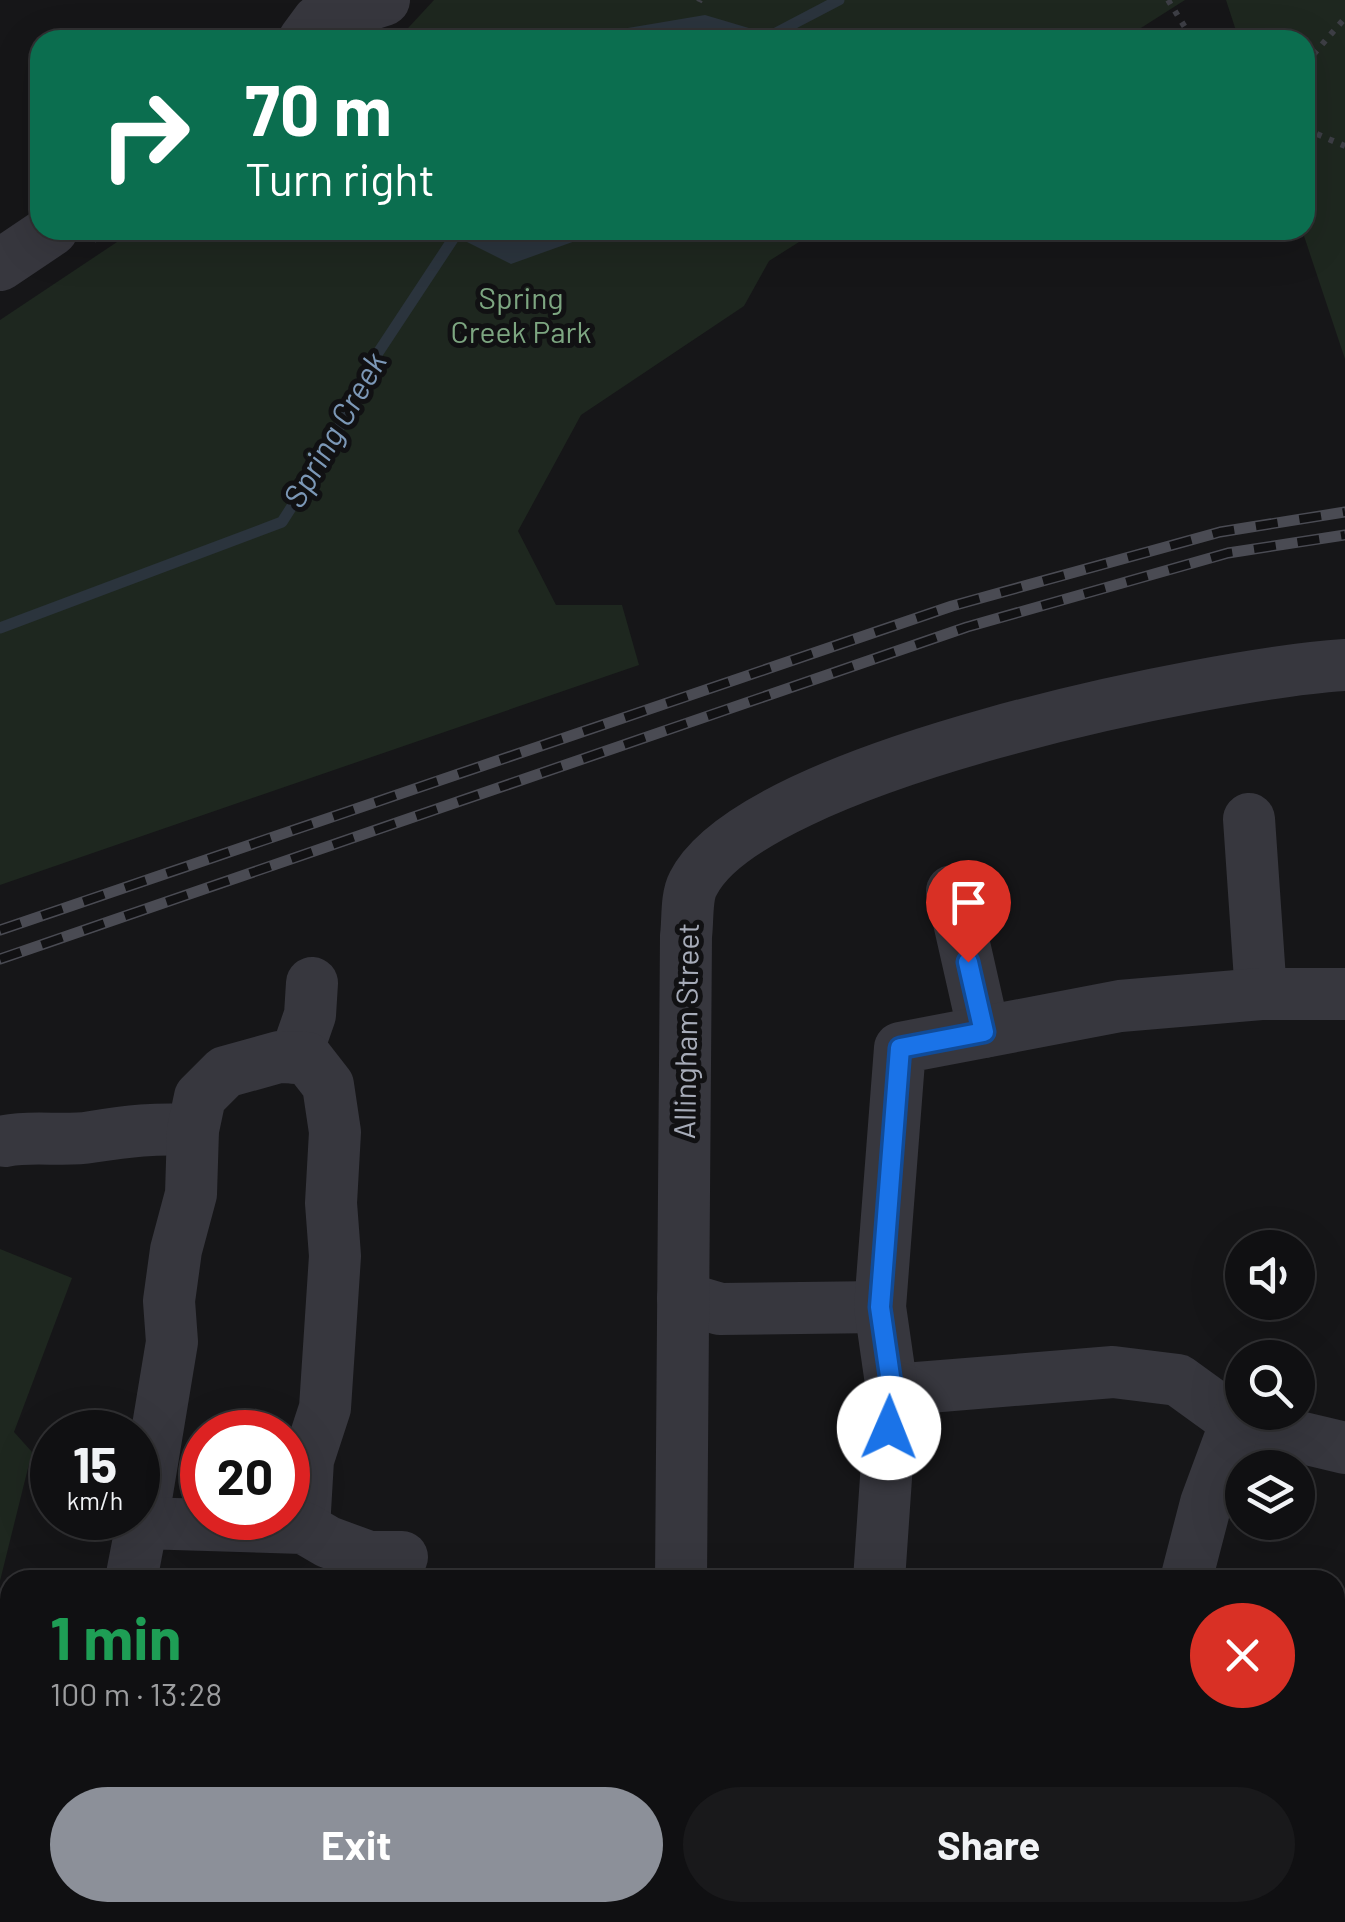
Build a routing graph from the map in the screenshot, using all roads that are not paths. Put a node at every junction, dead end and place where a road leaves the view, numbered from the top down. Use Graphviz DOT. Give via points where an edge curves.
graph roads {
  1 [pos="384,0"];
  2 [pos="307,20"];
  3 [pos="37,240"];
  4 [pos="0,265"];
  5 [pos="1345,665"];
  6 [pos="1249,819"];
  7 [pos="952,891"];
  8 [pos="312,983"];
  9 [pos="1262,994"];
  10 [pos="1345,994"];
  11 [pos="984,1032"];
  12 [pos="295,1058"];
  13 [pos="193,1130"];
  14 [pos="5,1141"];
  15 [pos="683,1298"];
  16 [pos="880,1307"];
  17 [pos="892,1390"];
  18 [pos="1225,1414"];
  19 [pos="160,1415"];
  20 [pos="1233,1430"];
  21 [pos="1270,1430"];
  22 [pos="1345,1448"];
  23 [pos="310,1454"];
  24 [pos="310,1531"];
  25 [pos="139,1540"];
  26 [pos="402,1557"];
  27 [pos="133,1570"];
  28 [pos="681,1570"];
  29 [pos="881,1570"];
  30 [pos="1189,1570"];
  1 -- 2 [label="street"];
  3 -- 4 [label="street"];
  5 -- 15 [label="street, Allingham Street" via="1226,681 961,740 799,799 720,850 692,885 686,936"];
  6 -- 9 [label="street"];
  7 -- 11 [label="street"];
  8 -- 12 [label="street"];
  9 -- 10 [label="street"];
  9 -- 11 [label="street" via="1120,1006"];
  11 -- 16 [label="street" via="900,1048"];
  12 -- 13 [label="street" via="279,1056 225,1072 200,1098"];
  12 -- 23 [label="street" via="307,1058 328,1085 334,1132 335,1256 325,1408"];
  13 -- 14 [label="street" via="117,1129 90,1137"];
  13 -- 19 [label="street" via="192,1194 176,1250"];
  15 -- 16 [label="street" via="720,1309"];
  15 -- 28 [label="street, Allingham Street"];
  16 -- 17 [label="street"];
  17 -- 18 [label="street" via="1114,1372 1178,1380"];
  17 -- 29 [label="street"];
  20 -- 30 [label="street"];
  21 -- 22 [label="street"];
  24 -- 26 [label="street" via="369,1557"];
  25 -- 27 [label="street"];
}
